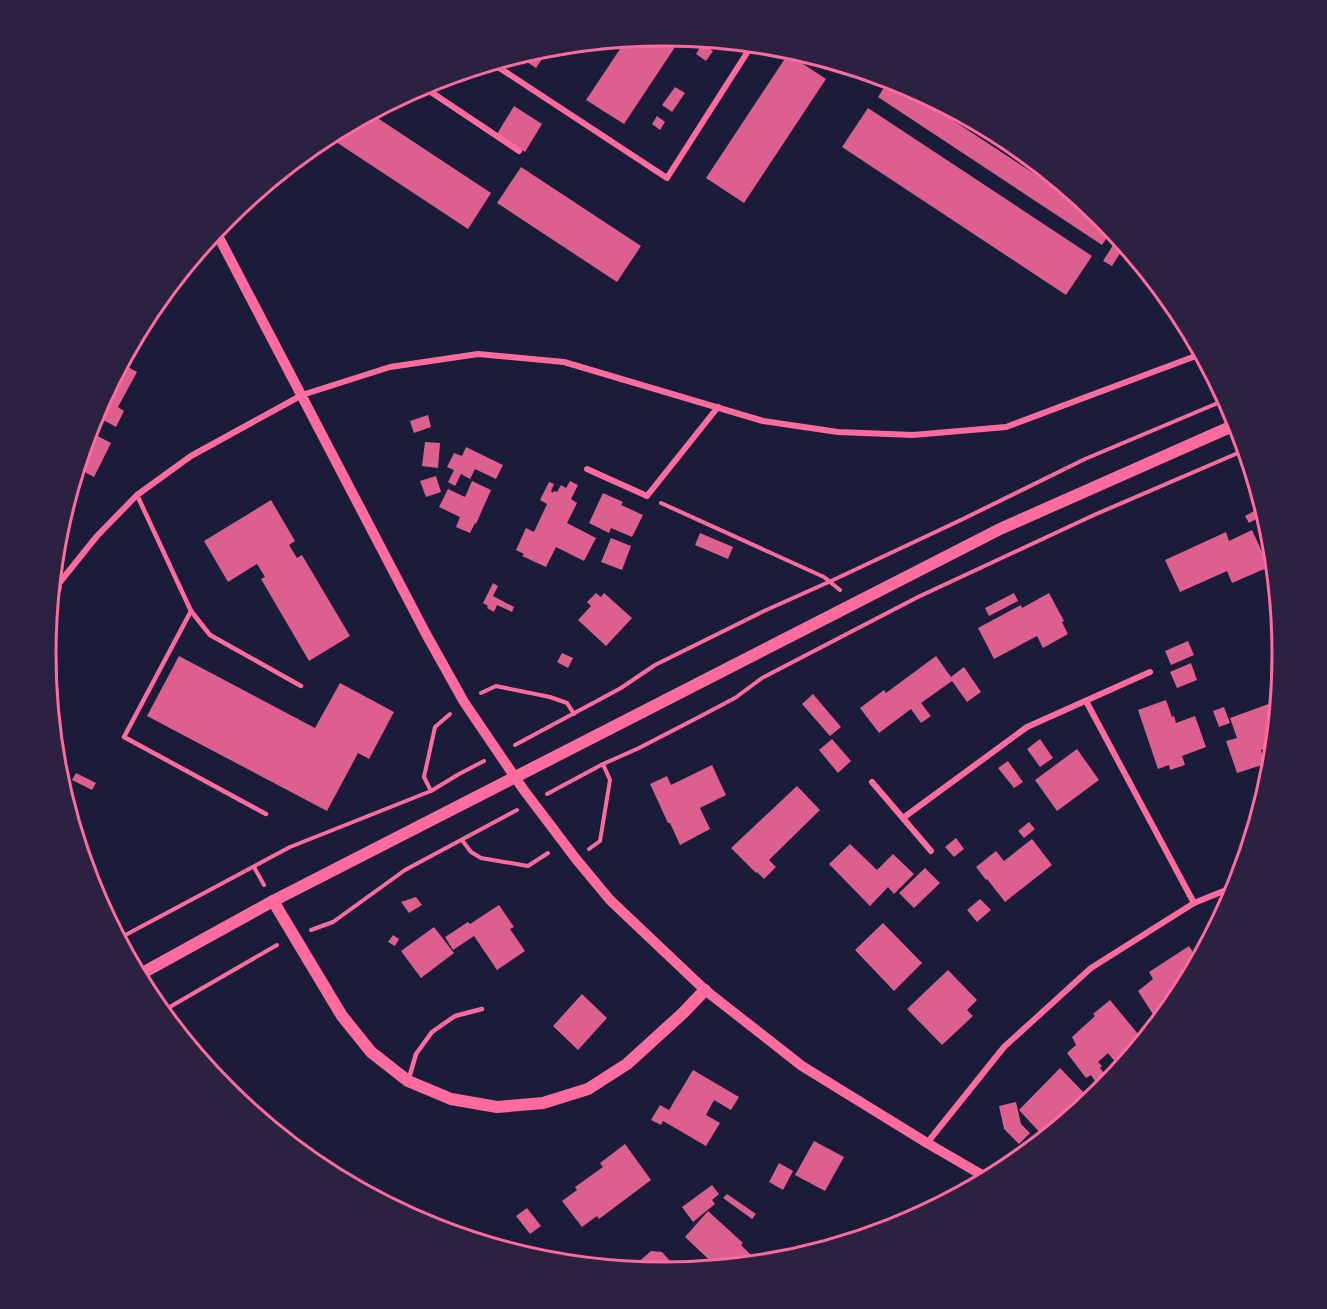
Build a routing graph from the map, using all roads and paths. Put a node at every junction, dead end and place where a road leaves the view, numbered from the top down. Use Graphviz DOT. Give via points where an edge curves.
graph roads {
  1 [pos="747,53"];
  2 [pos="501,69"];
  3 [pos="432,93"];
  4 [pos="519,151"];
  5 [pos="220,239"];
  6 [pos="1194,357"];
  7 [pos="302,395"];
  8 [pos="1217,403"];
  9 [pos="718,407"];
  10 [pos="1227,428"];
  11 [pos="1237,453"];
  12 [pos="587,469"];
  13 [pos="137,495"];
  14 [pos="647,496"];
  15 [pos="61,579"];
  16 [pos="831,581"];
  17 [pos="853,604"];
  18 [pos="191,611"];
  19 [pos="1150,672"];
  20 [pos="301,686"];
  21 [pos="496,686"];
  22 [pos="1086,701"];
  23 [pos="574,714"];
  24 [pos="435,727"];
  25 [pos="532,737"];
  26 [pos="603,764"];
  27 [pos="587,772"];
  28 [pos="459,774"];
  29 [pos="872,782"];
  30 [pos="431,791"];
  31 [pos="266,814"];
  32 [pos="903,818"];
  33 [pos="496,821"];
  34 [pos="462,840"];
  35 [pos="600,841"];
  36 [pos="931,851"];
  37 [pos="528,866"];
  38 [pos="1223,891"];
  39 [pos="273,901"];
  40 [pos="1194,903"];
  41 [pos="125,935"];
  42 [pos="294,936"];
  43 [pos="145,971"];
  44 [pos="705,990"];
  45 [pos="169,1008"];
  46 [pos="482,1009"];
  47 [pos="408,1081"];
  48 [pos="927,1143"];
  49 [pos="979,1173"];
  1 -- 2 [label="street" via="667,178"];
  3 -- 4 [label="street"];
  5 -- 7 [label="street"];
  6 -- 9 [label="street" via="1006,427 913,435 838,432 763,421"];
  7 -- 9 [label="street" via="390,367 478,354 564,362"];
  7 -- 13 [label="street" via="191,456"];
  7 -- 44 [label="street" via="426,634 471,712 609,900"];
  8 -- 16 [label="path" via="1085,459"];
  9 -- 14 [label="street"];
  10 -- 17 [label="main road" via="1000,529"];
  11 -- 26 [label="path" via="918,597 762,678 735,698"];
  12 -- 14 [label="street"];
  13 -- 15 [label="street"];
  13 -- 18 [label="lane"];
  14 -- 16 [label="path"];
  16 -- 17 [label="path"];
  16 -- 23 [label="path" via="679,652"];
  17 -- 39 [label="main road"];
  18 -- 20 [label="lane" via="210,635"];
  18 -- 31 [label="lane" via="124,737"];
  19 -- 22 [label="street"];
  21 -- 23 [label="path" via="559,700 567,703"];
  22 -- 32 [label="street" via="1027,728"];
  22 -- 40 [label="street"];
  23 -- 25 [label="path"];
  24 -- 30 [label="path" via="424,777"];
  26 -- 27 [label="path"];
  26 -- 35 [label="path" via="610,780"];
  28 -- 30 [label="path"];
  29 -- 32 [label="street"];
  30 -- 41 [label="path" via="290,847"];
  32 -- 36 [label="street"];
  33 -- 34 [label="path"];
  34 -- 37 [label="path" via="481,858"];
  34 -- 42 [label="path" via="405,870 333,922"];
  38 -- 40 [label="street"];
  39 -- 42 [label="main road"];
  39 -- 43 [label="main road"];
  40 -- 48 [label="street" via="1091,968 1004,1047"];
  42 -- 45 [label="path"];
  42 -- 47 [label="main road" via="342,1016 371,1052"];
  44 -- 47 [label="main road" via="627,1064 588,1089 543,1104 497,1107 451,1099"];
  44 -- 48 [label="street" via="802,1066"];
  46 -- 47 [label="lane" via="455,1016 432,1032 416,1054"];
  48 -- 49 [label="street"];
}
